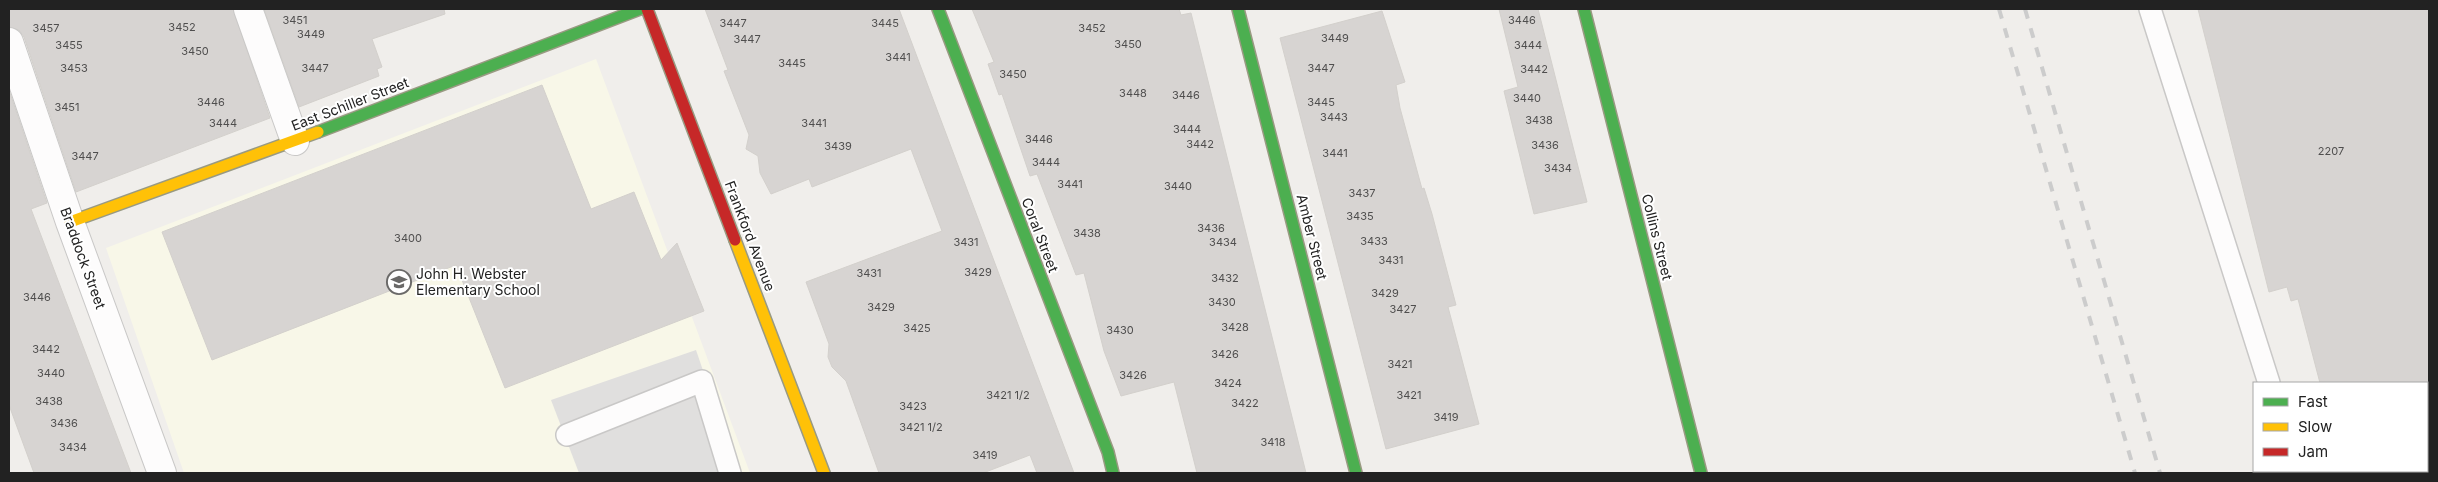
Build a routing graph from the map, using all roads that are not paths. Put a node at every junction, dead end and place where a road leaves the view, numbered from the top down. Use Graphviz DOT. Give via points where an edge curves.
graph roads {
  1 [pos="248,9"];
  2 [pos="640,9"];
  3 [pos="648,9"];
  4 [pos="938,9"];
  5 [pos="1238,9"];
  6 [pos="1584,9"];
  7 [pos="2150,9"];
  8 [pos="9,42"];
  9 [pos="295,141"];
  10 [pos="70,222"];
  11 [pos="2269,382"];
  12 [pos="567,435"];
  13 [pos="162,473"];
  14 [pos="730,473"];
  15 [pos="824,473"];
  16 [pos="1113,473"];
  17 [pos="1356,473"];
  18 [pos="1701,473"];
  1 -- 9 [label="street"];
  2 -- 9 [label="street, East Schiller Street"];
  3 -- 15 [label="street, Frankford Avenue"];
  4 -- 16 [label="street, Coral Street" via="1108,452"];
  5 -- 17 [label="street, Amber Street"];
  6 -- 18 [label="street, Collins Street"];
  7 -- 11 [label="lane"];
  8 -- 10 [label="street, Braddock Street"];
  9 -- 10 [label="street, East Schiller Street"];
  10 -- 13 [label="street, Braddock Street"];
  12 -- 14 [label="lane" via="702,381"];
}
